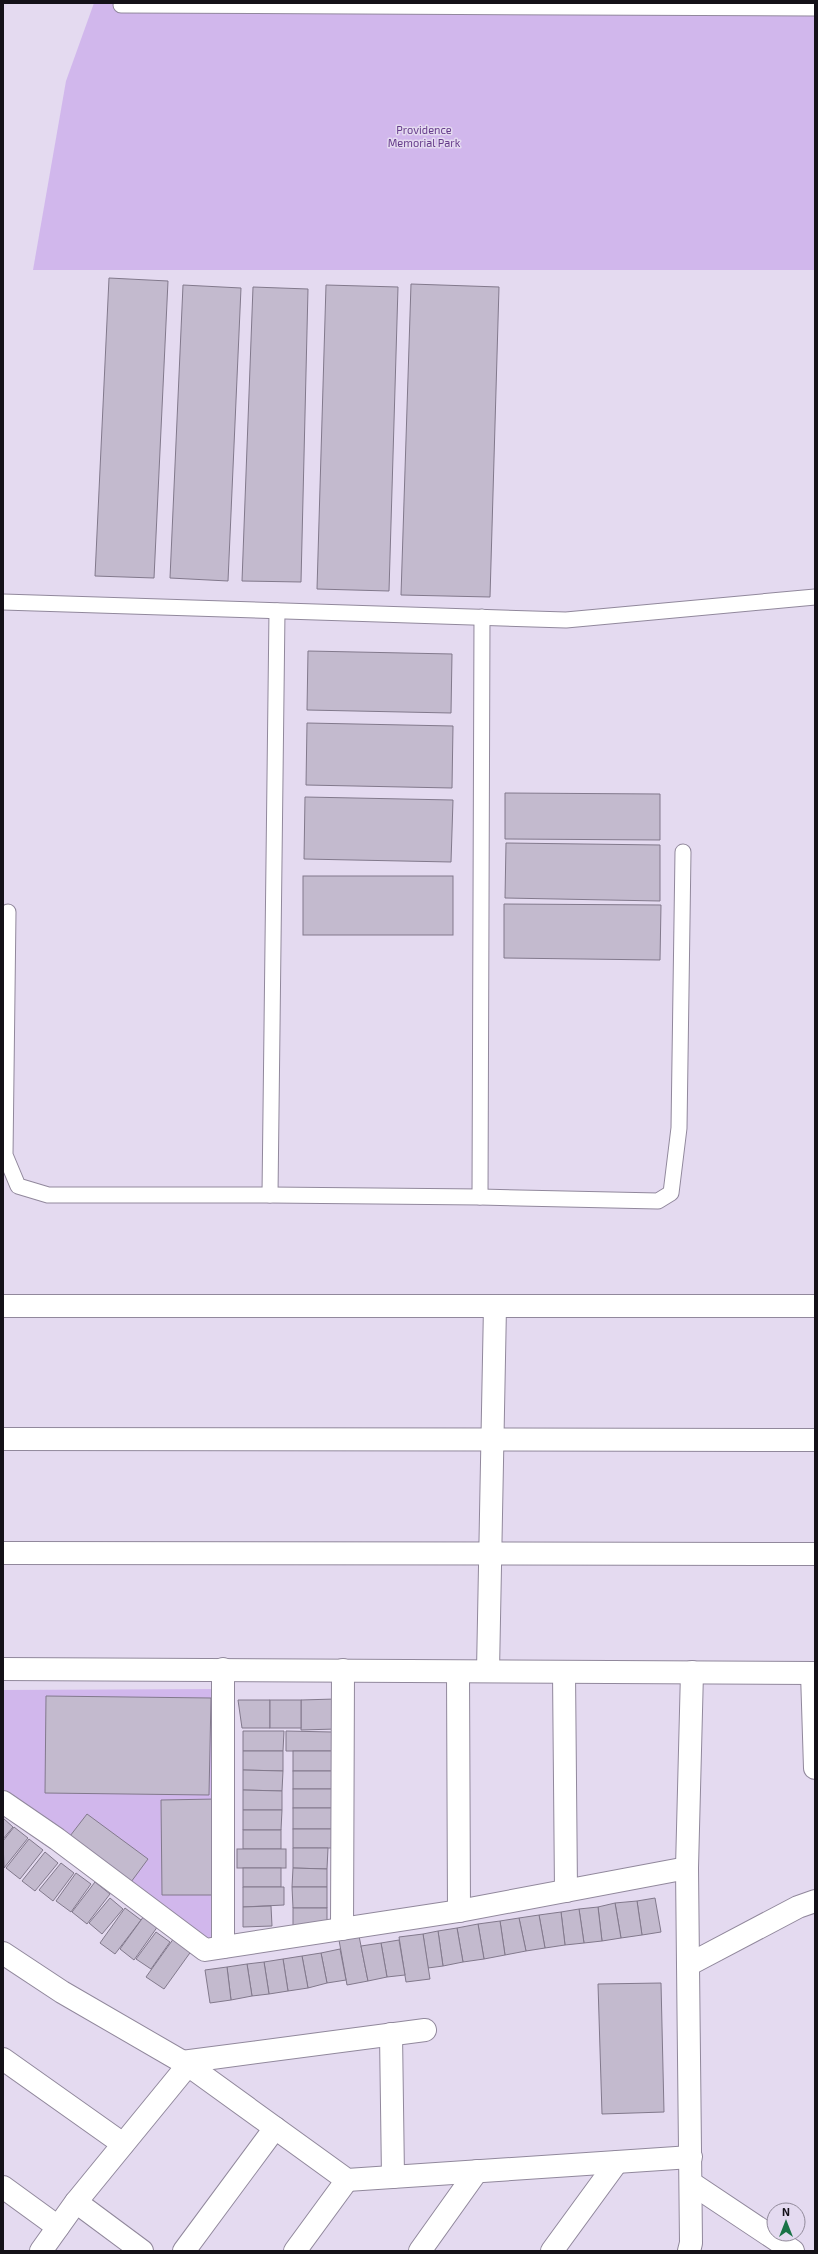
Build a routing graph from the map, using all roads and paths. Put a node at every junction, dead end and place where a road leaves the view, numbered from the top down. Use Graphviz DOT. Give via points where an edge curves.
graph roads {
  1 [pos="321,4"];
  2 [pos="121,5"];
  3 [pos="653,5"];
  4 [pos="739,5"];
  5 [pos="815,8"];
  6 [pos="815,597"];
  7 [pos="3,602"];
  8 [pos="277,611"];
  9 [pos="482,617"];
  10 [pos="683,852"];
  11 [pos="8,912"];
  12 [pos="270,1195"];
  13 [pos="480,1197"];
  14 [pos="3,1306"];
  15 [pos="495,1306"];
  16 [pos="815,1306"];
  17 [pos="3,1439"];
  18 [pos="493,1440"];
  19 [pos="815,1440"];
  20 [pos="3,1553"];
  21 [pos="490,1554"];
  22 [pos="815,1554"];
  23 [pos="3,1669"];
  24 [pos="223,1669"];
  25 [pos="343,1670"];
  26 [pos="488,1671"];
  27 [pos="458,1672"];
  28 [pos="564,1672"];
  29 [pos="692,1672"];
  30 [pos="814,1673"];
  31 [pos="815,1768"];
  32 [pos="3,1802"];
  33 [pos="687,1868"];
  34 [pos="566,1891"];
  35 [pos="815,1901"];
  36 [pos="459,1911"];
  37 [pos="342,1929"];
  38 [pos="223,1947"];
  39 [pos="3,1953"];
  40 [pos="688,1965"];
  41 [pos="425,2030"];
  42 [pos="391,2034"];
  43 [pos="3,2059"];
  44 [pos="185,2064"];
  45 [pos="275,2128"];
  46 [pos="123,2144"];
  47 [pos="691,2157"];
  48 [pos="617,2162"];
  49 [pos="477,2171"];
  50 [pos="393,2177"];
  51 [pos="347,2180"];
  52 [pos="691,2183"];
  53 [pos="3,2187"];
  54 [pos="76,2202"];
  55 [pos="58,2226"];
  56 [pos="41,2251"];
  57 [pos="142,2251"];
  58 [pos="184,2251"];
  59 [pos="295,2251"];
  60 [pos="420,2251"];
  61 [pos="552,2251"];
  62 [pos="689,2251"];
  63 [pos="793,2251"];
  1 -- 2 [label="lane"];
  1 -- 3 [label="lane"];
  3 -- 4 [label="lane"];
  4 -- 5 [label="lane"];
  6 -- 9 [label="lane" via="566,620"];
  7 -- 8 [label="lane"];
  8 -- 9 [label="lane"];
  8 -- 12 [label="lane"];
  9 -- 13 [label="lane"];
  10 -- 13 [label="lane" via="678,1128 671,1193 658,1201"];
  11 -- 12 [label="lane" via="5,1155 18,1186 48,1195"];
  12 -- 13 [label="lane"];
  14 -- 15 [label="street"];
  15 -- 16 [label="street"];
  15 -- 18 [label="street"];
  17 -- 18 [label="street"];
  18 -- 19 [label="street"];
  18 -- 21 [label="street"];
  20 -- 21 [label="street"];
  21 -- 22 [label="street"];
  21 -- 26 [label="street"];
  23 -- 24 [label="street"];
  24 -- 25 [label="street"];
  24 -- 38 [label="street"];
  25 -- 27 [label="street"];
  25 -- 37 [label="street"];
  26 -- 27 [label="street"];
  26 -- 28 [label="street"];
  27 -- 36 [label="street"];
  28 -- 29 [label="street"];
  28 -- 34 [label="street"];
  29 -- 30 [label="street"];
  29 -- 33 [label="street"];
  30 -- 31 [label="street"];
  32 -- 38 [label="street" via="57,1839 205,1950"];
  33 -- 34 [label="street"];
  33 -- 40 [label="street"];
  34 -- 36 [label="street"];
  35 -- 40 [label="street" via="798,1907"];
  36 -- 37 [label="street"];
  37 -- 38 [label="street"];
  39 -- 44 [label="street" via="62,1992"];
  40 -- 47 [label="street"];
  41 -- 42 [label="street"];
  42 -- 44 [label="street"];
  42 -- 50 [label="street"];
  43 -- 46 [label="street"];
  44 -- 45 [label="street"];
  44 -- 46 [label="street"];
  45 -- 51 [label="street"];
  45 -- 58 [label="street"];
  46 -- 54 [label="street"];
  47 -- 48 [label="street"];
  47 -- 52 [label="street"];
  48 -- 49 [label="street"];
  48 -- 61 [label="street"];
  49 -- 50 [label="street"];
  49 -- 60 [label="street"];
  50 -- 51 [label="street"];
  51 -- 59 [label="street"];
  52 -- 62 [label="street"];
  52 -- 63 [label="street"];
  53 -- 55 [label="street"];
  54 -- 55 [label="street"];
  54 -- 57 [label="street"];
  55 -- 56 [label="street"];
}
